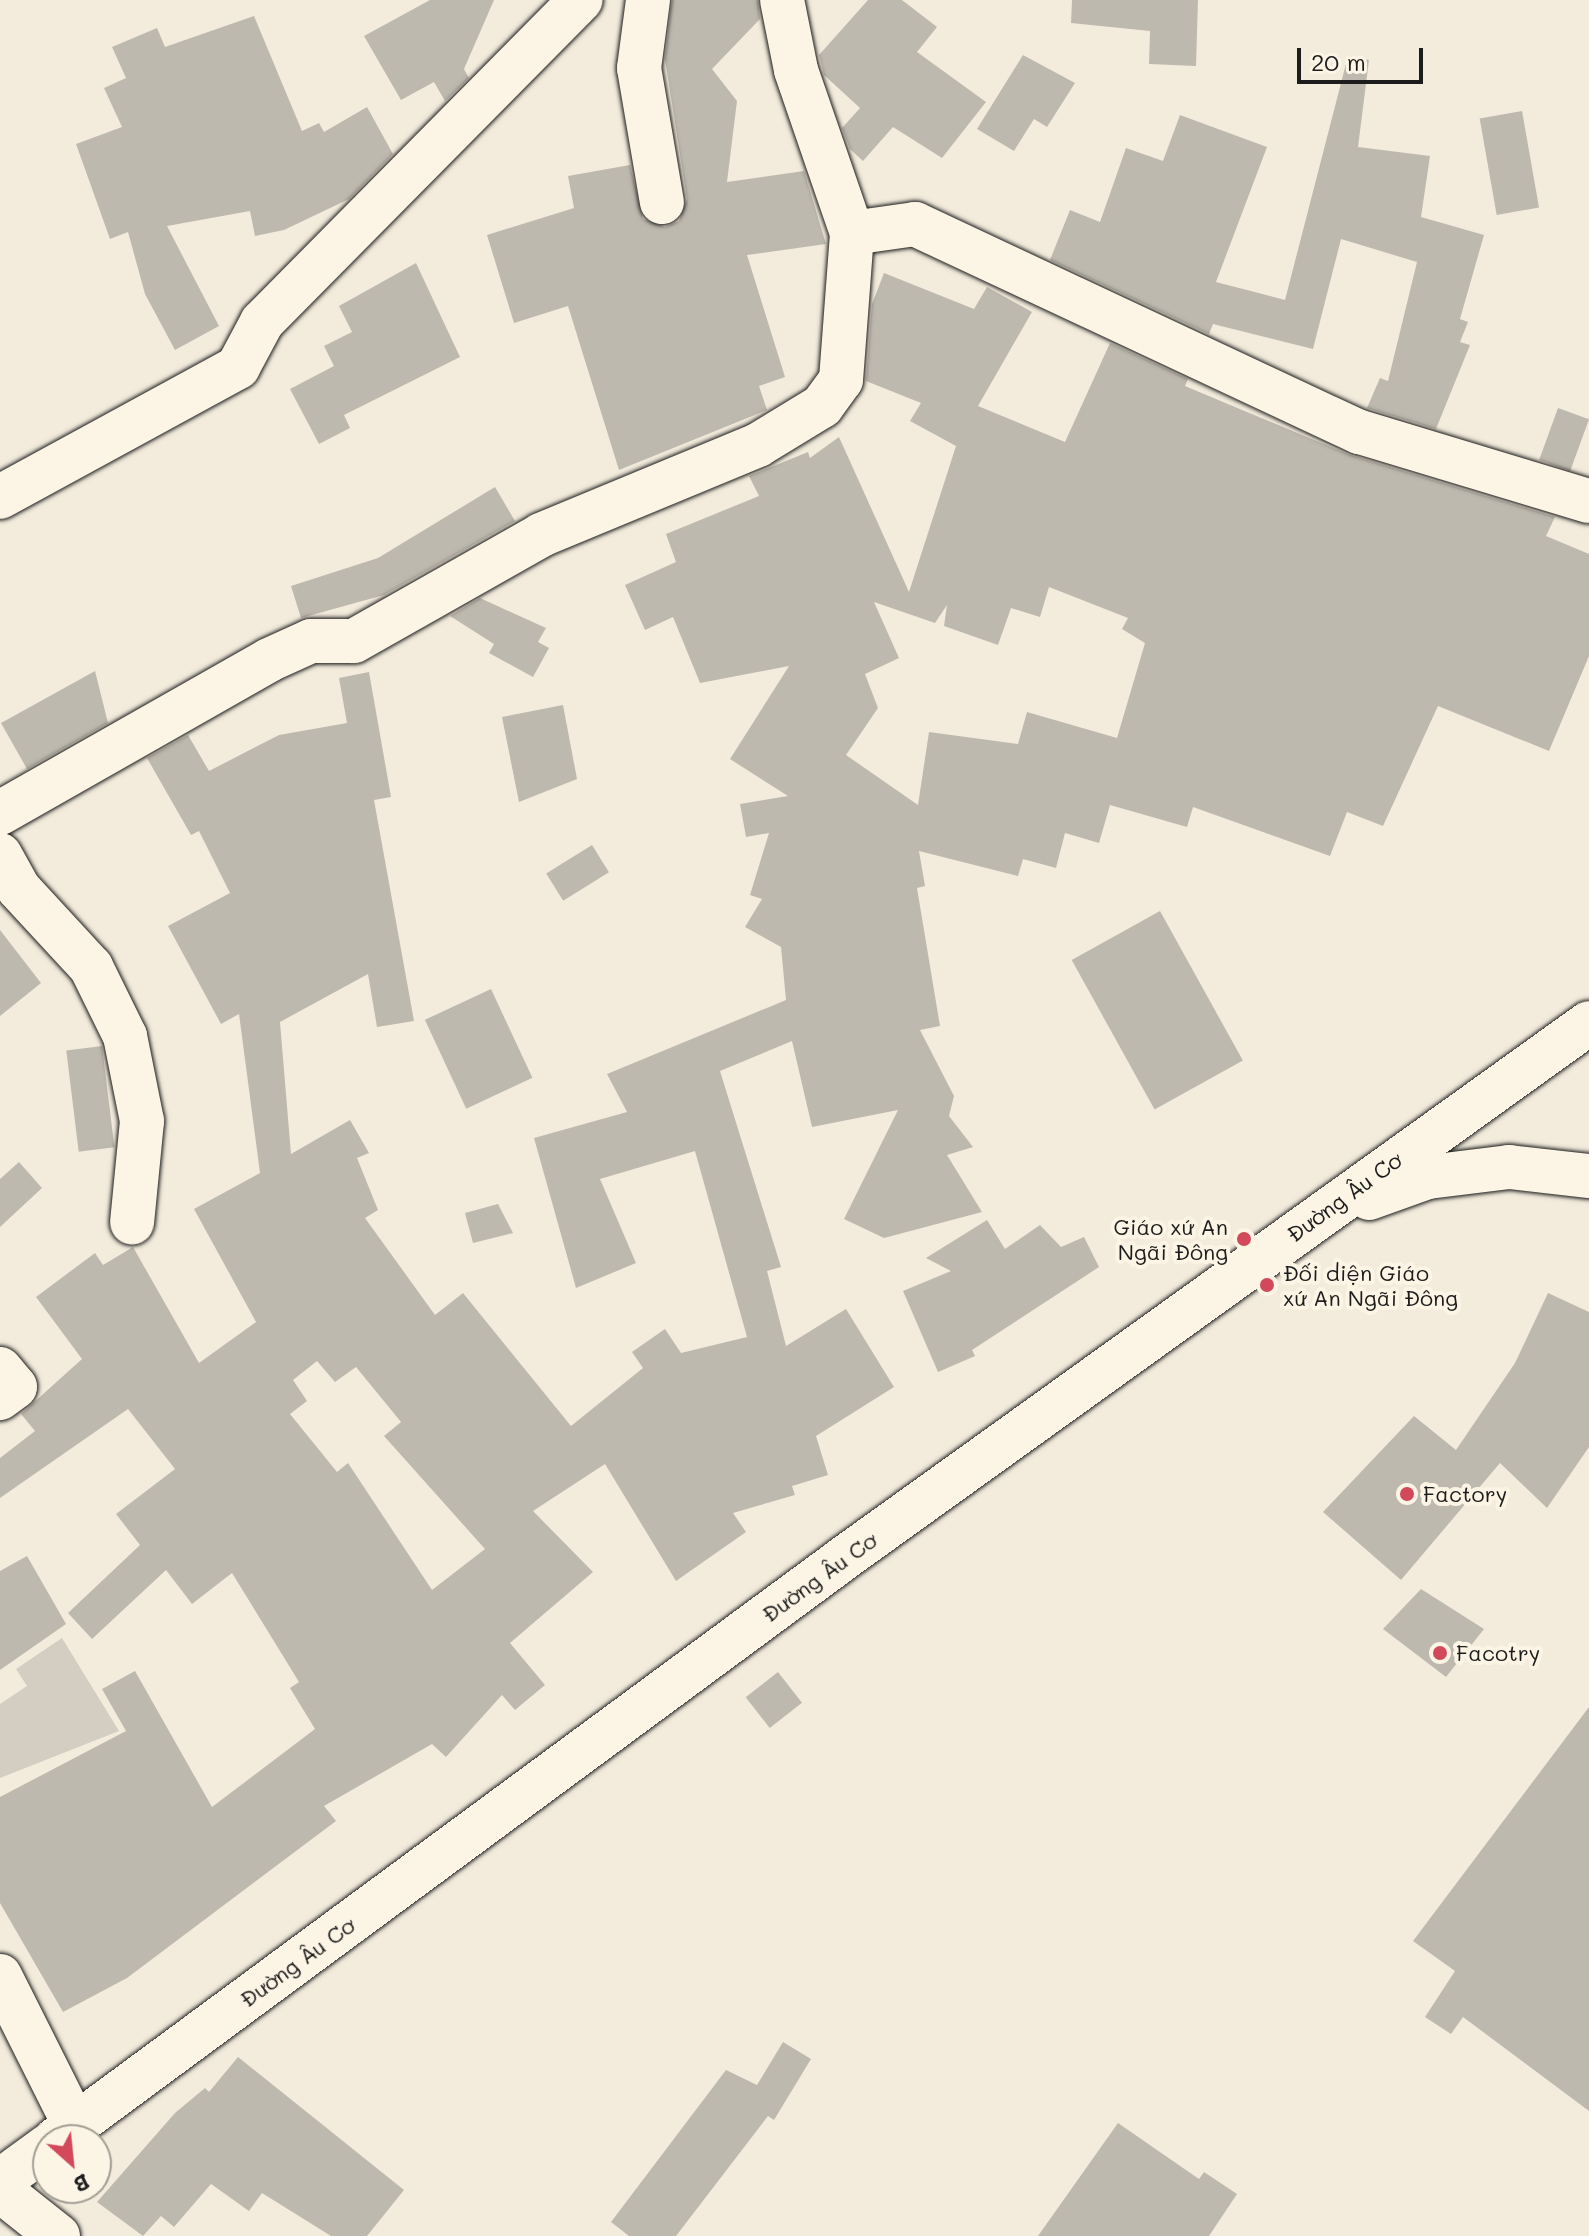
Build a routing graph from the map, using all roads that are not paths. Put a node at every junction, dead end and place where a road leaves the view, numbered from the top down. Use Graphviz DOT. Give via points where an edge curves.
graph roads {
  1 [pos="581,0"];
  2 [pos="648,0"];
  3 [pos="782,0"];
  4 [pos="662,202"];
  5 [pos="852,233"];
  6 [pos="0,497"];
  7 [pos="1589,501"];
  8 [pos="0,813"];
  9 [pos="0,855"];
  10 [pos="1589,1023"];
  11 [pos="1589,1176"];
  12 [pos="1315,1218"];
  13 [pos="132,1223"];
  14 [pos="0,1369"];
  15 [pos="0,1398"];
  16 [pos="0,1976"];
  17 [pos="54,2124"];
  18 [pos="77,2124"];
  19 [pos="32,2157"];
  20 [pos="0,2181"];
  21 [pos="0,2190"];
  22 [pos="58,2236"];
  1 -- 6 [label="street" via="262,322 238,367"];
  2 -- 4 [label="street" via="639,68"];
  3 -- 5 [label="street" via="796,70"];
  5 -- 7 [label="street" via="915,224 1360,432"];
  5 -- 8 [label="street" via="841,380 797,425 541,535 354,641 311,641 269,660"];
  9 -- 13 [label="street" via="18,888 91,967 125,1036 142,1121"];
  10 -- 12 [label="street, Đường Âu Cơ"];
  11 -- 12 [label="street" via="1509,1167 1428,1177"];
  12 -- 18 [label="street, Đường Âu Cơ"];
  14 -- 15 [label="street" via="15,1387"];
  16 -- 17 [label="street"];
  19 -- 20 [label="street, Đường Âu Cơ"];
  21 -- 22 [label="street"];
}
